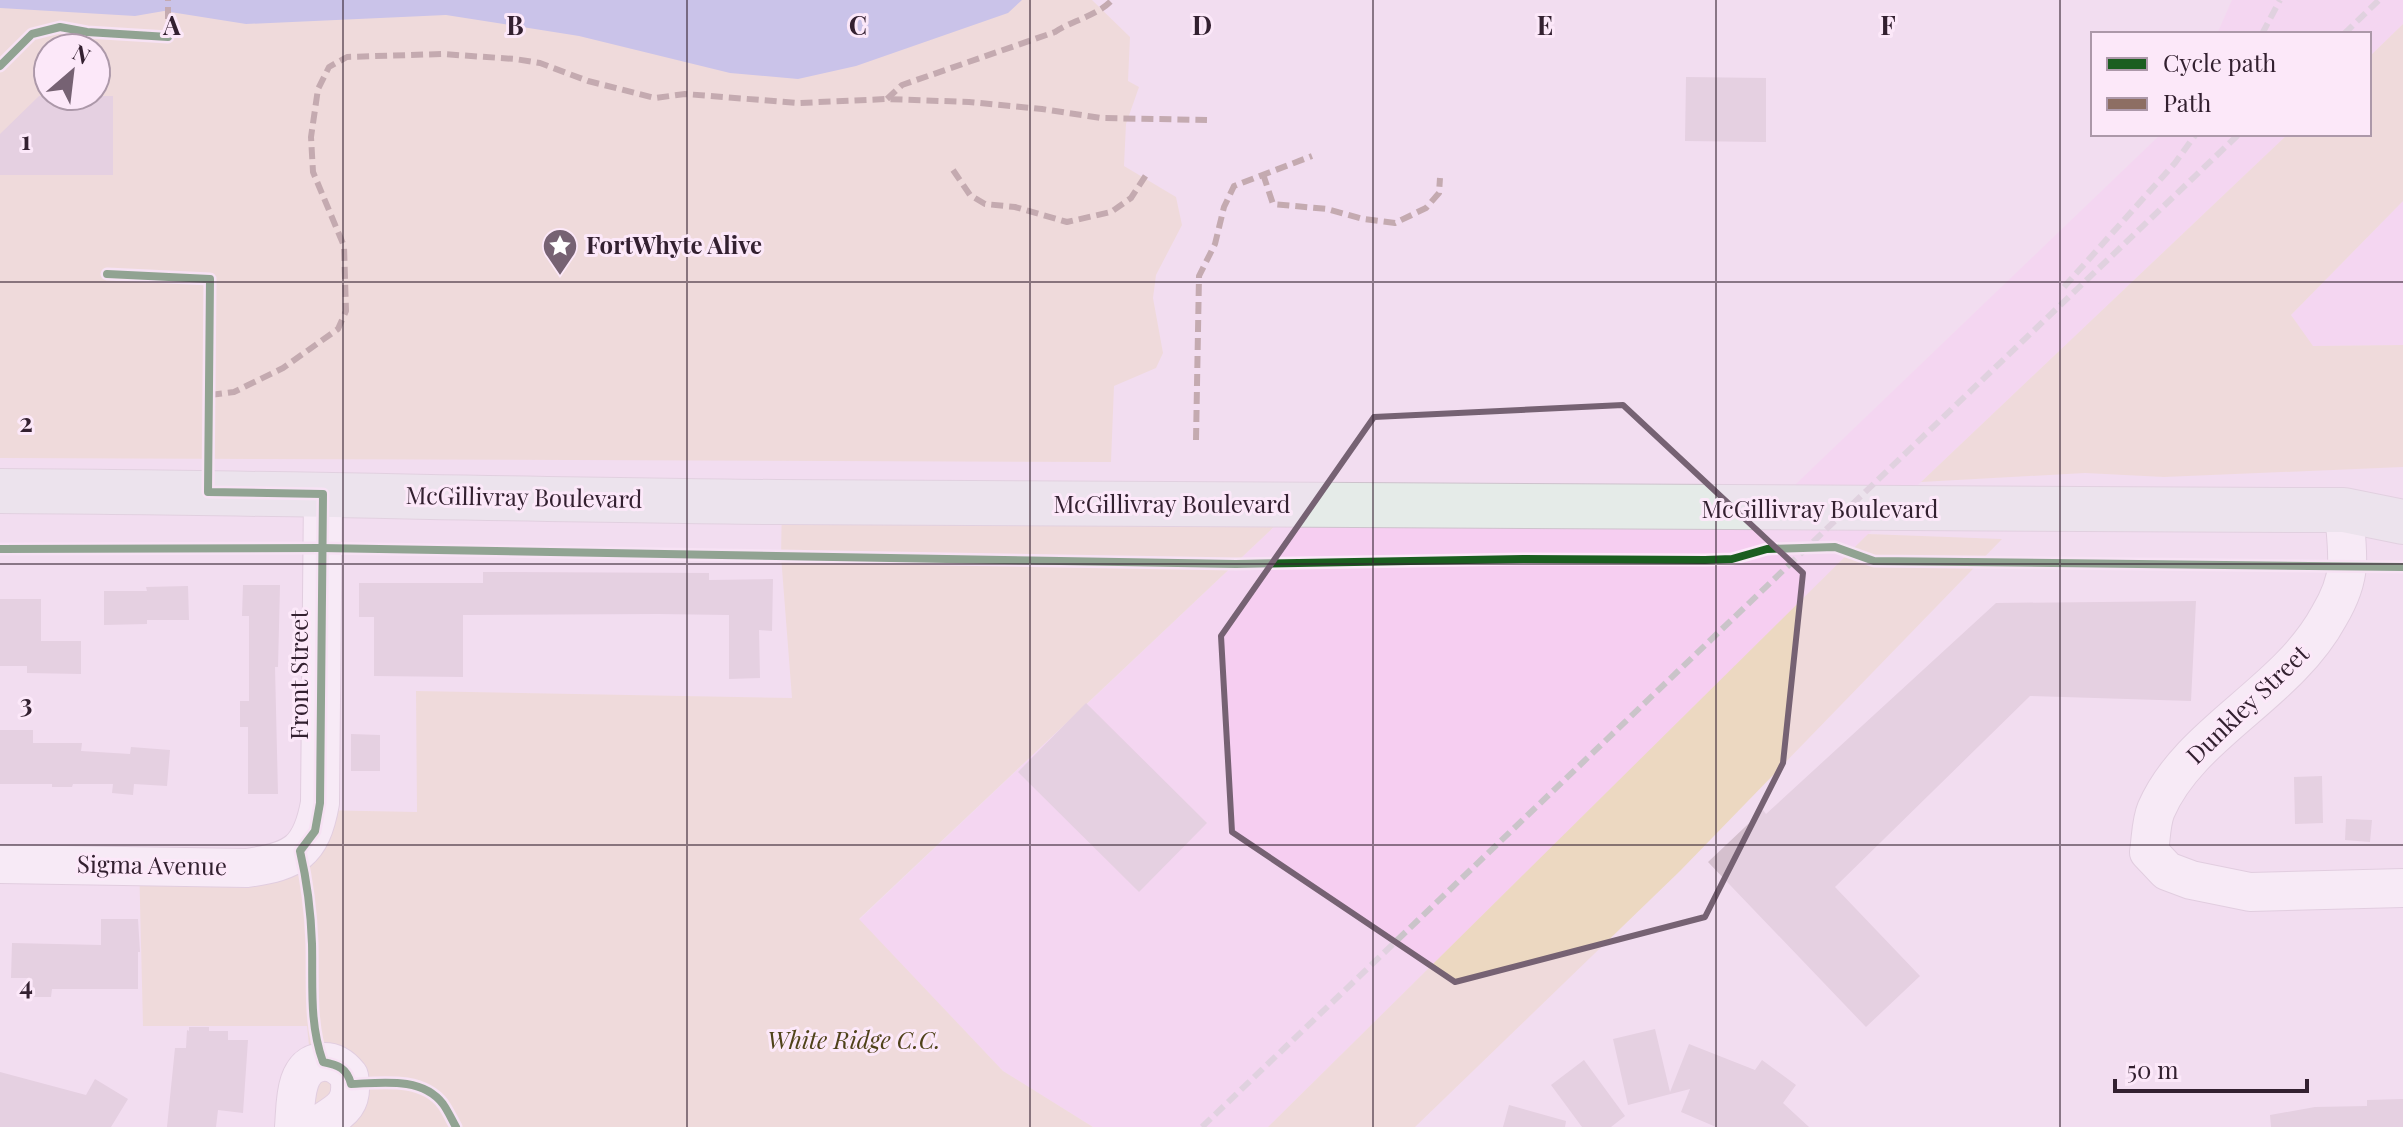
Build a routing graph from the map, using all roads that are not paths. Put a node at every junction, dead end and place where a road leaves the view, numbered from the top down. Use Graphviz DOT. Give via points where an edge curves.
graph roads {
  1 [pos="0,491"];
  2 [pos="2403,491"];
  3 [pos="323,494"];
  4 [pos="2344,510"];
  5 [pos="2403,522"];
  6 [pos="300,851"];
  7 [pos="0,864"];
  8 [pos="2403,888"];
  9 [pos="294,1127"];
  10 [pos="315,1127"];
  1 -- 3 [label="main road, McGillivray Boulevard"];
  2 -- 4 [label="main road, McGillivray Boulevard"];
  3 -- 4 [label="main road, McGillivray Boulevard" via="1891,511"];
  3 -- 6 [label="street, Front Street" via="320,803 315,831"];
  4 -- 5 [label="main road, McGillivray Boulevard"];
  4 -- 8 [label="street, Dunkley Street" via="2347,566 2338,600 2321,632 2288,673 2175,777 2155,812 2149,852 2167,871 2250,892"];
  6 -- 7 [label="street, Sigma Avenue" via="276,864 247,868"];
  9 -- 10 [label="street" via="301,1077 311,1065 339,1065 349,1076 350,1099"];
}
